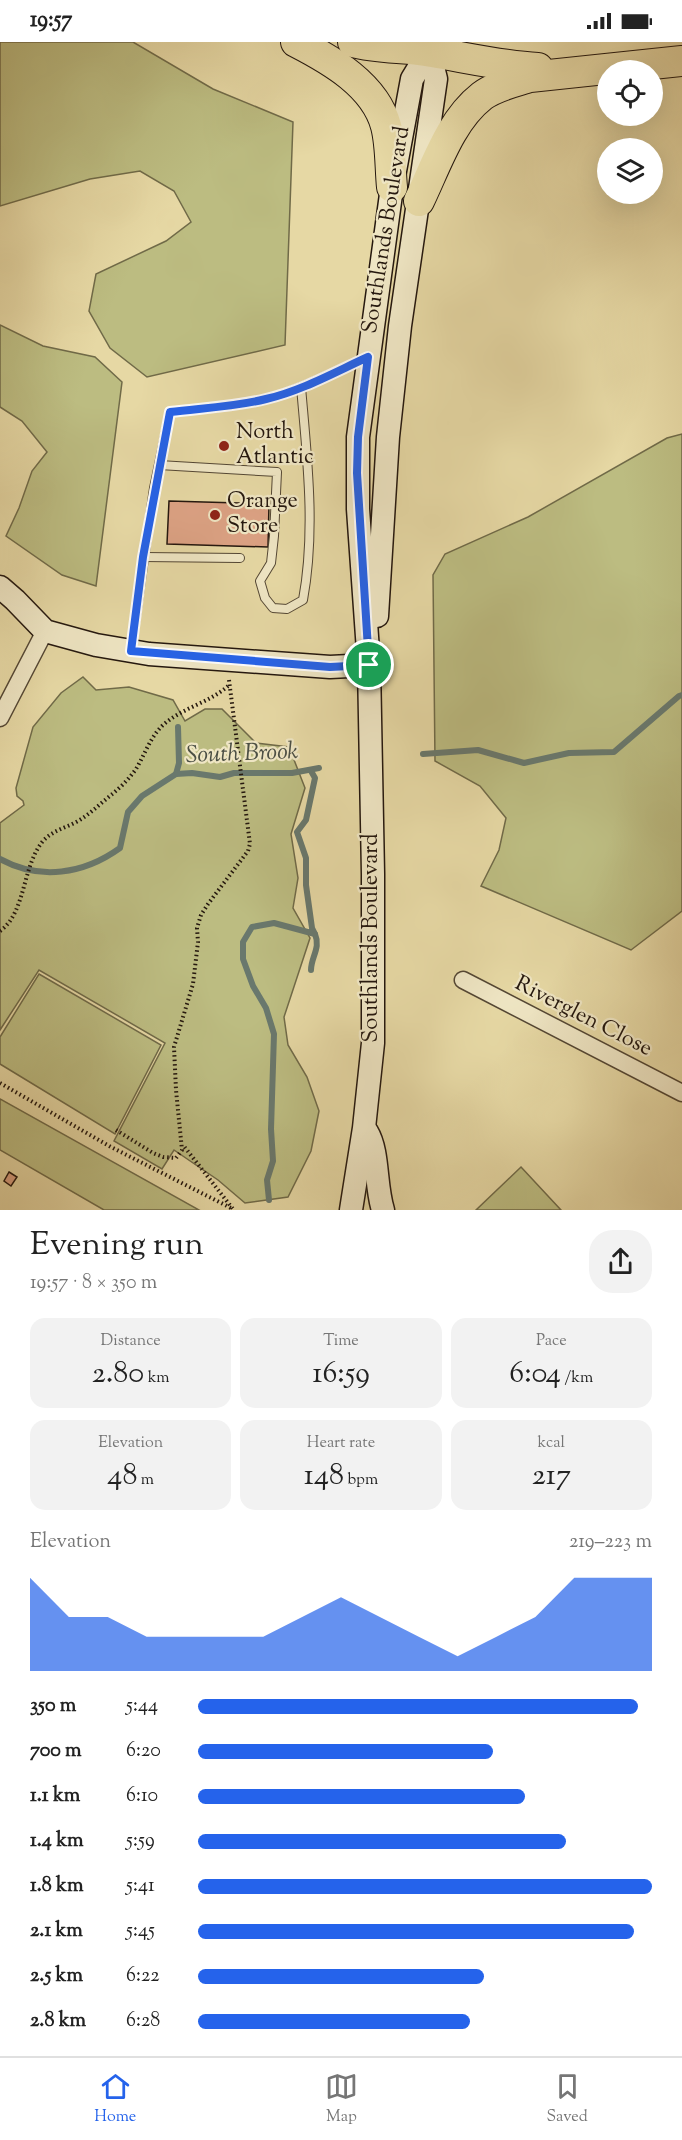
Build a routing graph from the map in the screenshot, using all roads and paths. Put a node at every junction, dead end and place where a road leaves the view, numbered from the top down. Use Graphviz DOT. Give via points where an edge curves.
graph roads {
  1 [pos="296,42"];
  2 [pos="353,42"];
  3 [pos="430,47"];
  4 [pos="682,61"];
  5 [pos="589,70"];
  6 [pos="392,187"];
  7 [pos="419,201"];
  8 [pos="368,357"];
  9 [pos="301,387"];
  10 [pos="159,465"];
  11 [pos="143,557"];
  12 [pos="240,558"];
  13 [pos="0,587"];
  14 [pos="45,631"];
  15 [pos="131,651"];
  16 [pos="369,665"];
  17 [pos="0,718"];
  18 [pos="0,931"];
  19 [pos="463,980"];
  20 [pos="0,1083"];
  21 [pos="682,1093"];
  22 [pos="364,1128"];
  23 [pos="116,1130"];
  24 [pos="183,1144"];
  25 [pos="234,1210"];
  26 [pos="351,1210"];
  27 [pos="383,1210"];
  1 -- 6 [label="highway" via="354,78 373,99 386,126"];
  2 -- 3 [label="highway" via="394,49"];
  3 -- 5 [label="highway" via="508,67"];
  3 -- 6 [label="main road, Southlands Boulevard" via="412,79"];
  3 -- 7 [label="main road, Southlands Boulevard" via="436,79"];
  4 -- 5 [label="highway"];
  5 -- 7 [label="highway" via="530,77 482,96 446,143"];
  6 -- 8 [label="main road, Southlands Boulevard"];
  7 -- 16 [label="main road, Southlands Boulevard" via="400,326 378,610"];
  8 -- 9 [label="lane"];
  8 -- 16 [label="main road, Southlands Boulevard" via="357,473"];
  9 -- 10 [label="lane" via="256,401 170,412"];
  9 -- 10 [label="lane" via="309,517 308,575 303,600 287,609 273,608 265,598 260,580 271,563 277,472"];
  10 -- 11 [label="lane"];
  11 -- 12 [label="lane"];
  11 -- 15 [label="lane"];
  13 -- 14 [label="main road"];
  14 -- 15 [label="main road"];
  14 -- 17 [label="street"];
  15 -- 16 [label="main road" via="330,667"];
  16 -- 22 [label="main road, Southlands Boulevard" via="373,1043"];
  18 -- 24 [label="path" via="14,914 43,841 118,790 162,726 229,685 250,844 201,915 197,928 193,984 174,1047"];
  19 -- 21 [label="street, Riverglen Close"];
  20 -- 25 [label="path" via="111,1147"];
  22 -- 26 [label="main road, Southlands Boulevard"];
  22 -- 27 [label="main road" via="373,1146"];
  23 -- 24 [label="path" via="153,1153 171,1159 180,1155"];
  24 -- 25 [label="path"];
}
